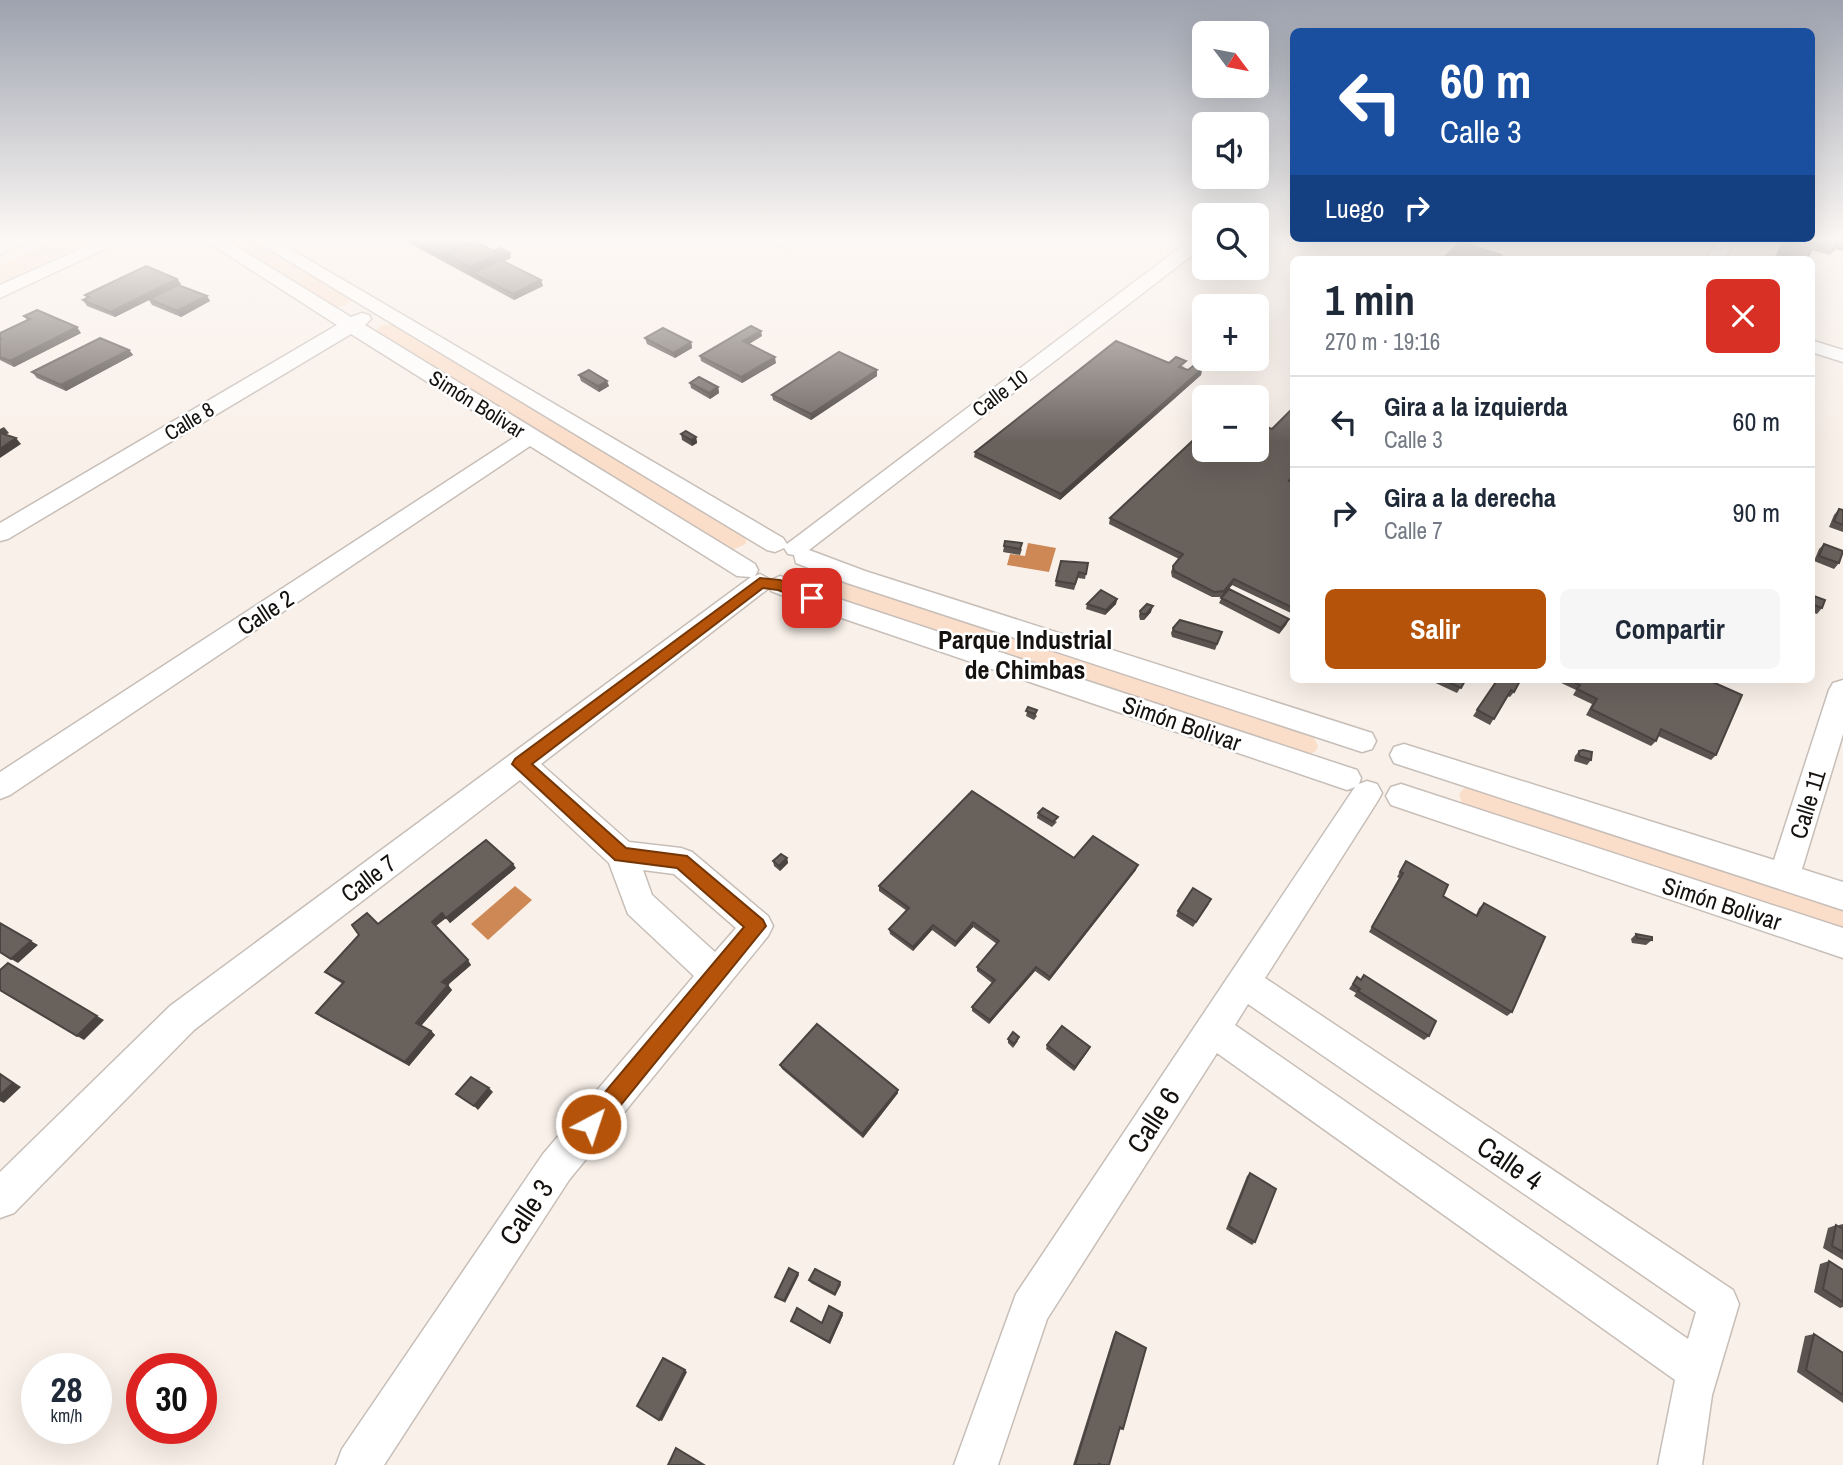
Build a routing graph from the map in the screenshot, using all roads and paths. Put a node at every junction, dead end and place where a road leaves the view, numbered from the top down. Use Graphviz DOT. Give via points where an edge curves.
graph roads {
  1 [pos="318,305"];
  2 [pos="373,305"];
  3 [pos="1115,305"];
  4 [pos="379,309"];
  5 [pos="351,326"];
  6 [pos="1815,347"];
  7 [pos="1843,356"];
  8 [pos="530,437"];
  9 [pos="0,533"];
  10 [pos="792,550"];
  11 [pos="762,579"];
  12 [pos="1843,690"];
  13 [pos="1362,741"];
  14 [pos="1404,755"];
  15 [pos="520,764"];
  16 [pos="0,787"];
  17 [pos="1372,789"];
  18 [pos="622,855"];
  19 [pos="1784,877"];
  20 [pos="1843,897"];
  21 [pos="1843,943"];
  22 [pos="716,975"];
  23 [pos="1243,982"];
  24 [pos="1212,1029"];
  25 [pos="0,1199"];
  26 [pos="1699,1371"];
  27 [pos="358,1465"];
  28 [pos="976,1465"];
  29 [pos="1679,1465"];
  1 -- 5 [label="street, Simón Bolivar"];
  2 -- 4 [label="street, Simón Bolivar"];
  3 -- 10 [label="street, Calle 10"];
  4 -- 5 [label="street, Calle 8"];
  4 -- 10 [label="street, Simón Bolivar"];
  5 -- 8 [label="street, Simón Bolivar"];
  5 -- 9 [label="street, Calle 8"];
  6 -- 7 [label="street"];
  8 -- 11 [label="street, Simón Bolivar"];
  8 -- 16 [label="street, Calle 2"];
  10 -- 11 [label="street" via="757,550 750,556"];
  10 -- 11 [label="street" via="806,564 798,578"];
  10 -- 13 [label="street, Simón Bolivar" via="856,577"];
  11 -- 15 [label="street, Calle 7"];
  11 -- 17 [label="street, Simón Bolivar"];
  12 -- 19 [label="street, Calle 11"];
  13 -- 14 [label="street" via="1388,744"];
  13 -- 17 [label="street" via="1343,754 1343,770"];
  14 -- 17 [label="street" via="1415,778 1409,792"];
  14 -- 19 [label="street, Simón Bolivar"];
  15 -- 18 [label="street"];
  15 -- 25 [label="street, Calle 7" via="182,1018"];
  17 -- 21 [label="street, Simón Bolivar"];
  17 -- 23 [label="street, Calle 6"];
  18 -- 22 [label="street" via="639,904"];
  18 -- 22 [label="street, Calle 3" via="681,861 757,926"];
  19 -- 20 [label="street, Simón Bolivar"];
  22 -- 27 [label="street, Calle 3" via="556,1167"];
  23 -- 24 [label="street, Calle 6"];
  23 -- 26 [label="street, Calle 4" via="1719,1304"];
  24 -- 26 [label="street"];
  24 -- 28 [label="street, Calle 6" via="1030,1308"];
  26 -- 29 [label="street, Calle 4"];
}
